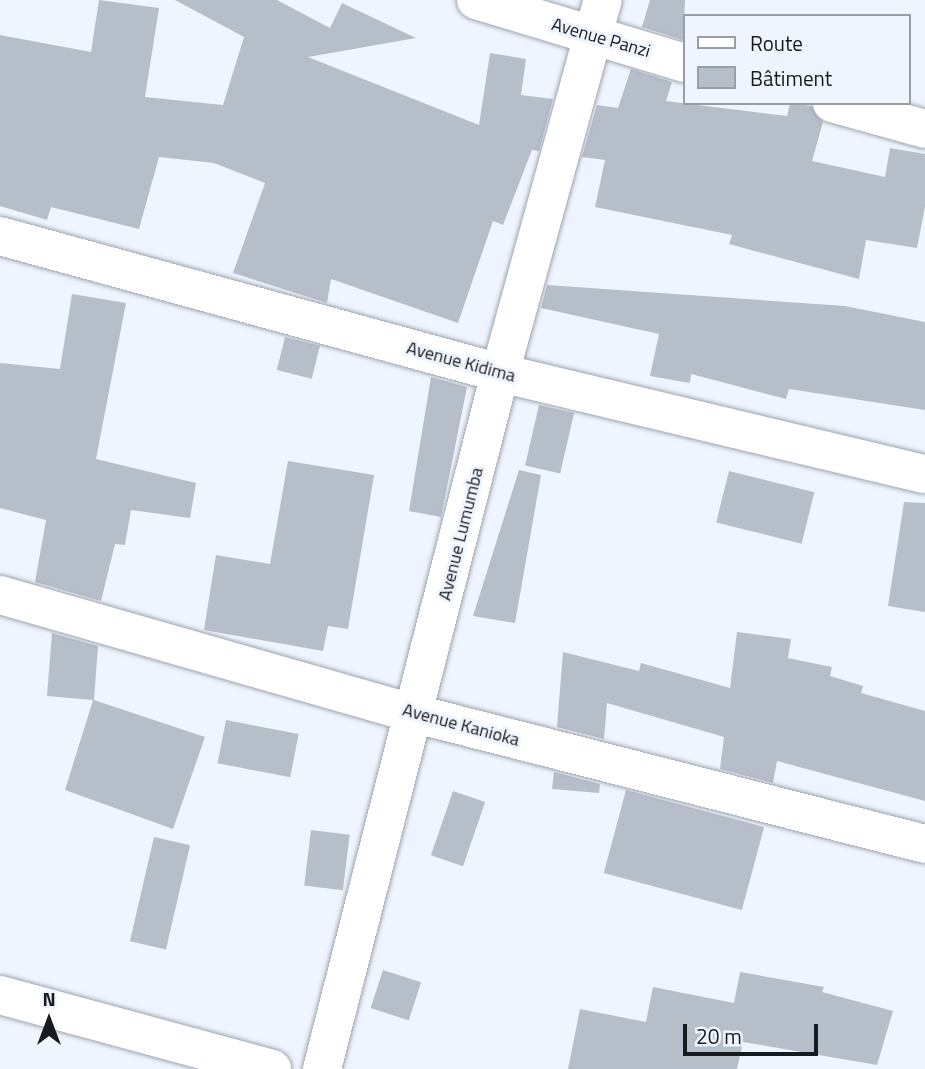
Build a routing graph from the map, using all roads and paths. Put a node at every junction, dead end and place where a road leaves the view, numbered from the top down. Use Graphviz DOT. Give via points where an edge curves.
graph roads {
  1 [pos="477,0"];
  2 [pos="603,0"];
  3 [pos="593,37"];
  4 [pos="684,63"];
  5 [pos="839,105"];
  6 [pos="925,129"];
  7 [pos="0,236"];
  8 [pos="500,373"];
  9 [pos="925,474"];
  10 [pos="0,595"];
  11 [pos="416,714"];
  12 [pos="925,844"];
  13 [pos="0,995"];
  14 [pos="272,1069"];
  15 [pos="322,1069"];
  1 -- 3 [label="street, Avenue Panzi"];
  2 -- 3 [label="street, Avenue Lumumba"];
  3 -- 4 [label="street, Avenue Panzi"];
  3 -- 8 [label="street, Avenue Lumumba"];
  5 -- 6 [label="street"];
  7 -- 8 [label="street, Avenue Kidima"];
  8 -- 9 [label="street, Avenue Kidima"];
  8 -- 11 [label="street, Avenue Lumumba"];
  10 -- 11 [label="street, Avenue Kanioka"];
  11 -- 12 [label="street, Avenue Kanioka"];
  11 -- 15 [label="street, Avenue Lumumba"];
  13 -- 14 [label="street"];
}
